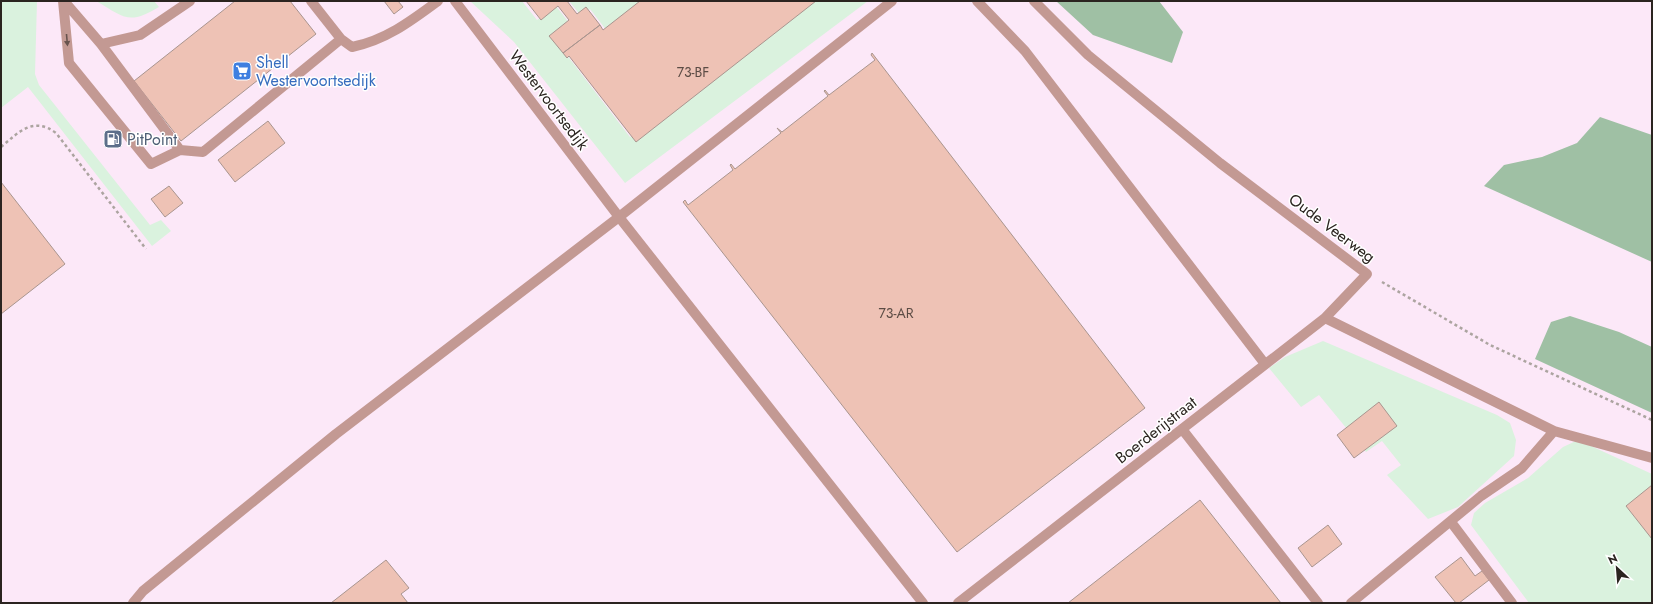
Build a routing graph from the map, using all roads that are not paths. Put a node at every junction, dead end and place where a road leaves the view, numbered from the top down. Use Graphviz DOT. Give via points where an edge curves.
graph roads {
  1 [pos="64,1"];
  2 [pos="190,1"];
  3 [pos="311,1"];
  4 [pos="438,1"];
  5 [pos="455,1"];
  6 [pos="892,1"];
  7 [pos="977,1"];
  8 [pos="1034,1"];
  9 [pos="341,39"];
  10 [pos="101,44"];
  11 [pos="180,150"];
  12 [pos="619,217"];
  13 [pos="1367,274"];
  14 [pos="1325,318"];
  15 [pos="1265,364"];
  16 [pos="1182,429"];
  17 [pos="1554,431"];
  18 [pos="1652,458"];
  19 [pos="1451,522"];
  20 [pos="133,603"];
  21 [pos="924,603"];
  22 [pos="958,603"];
  23 [pos="1318,603"];
  24 [pos="1351,603"];
  25 [pos="1512,603"];
  1 -- 10 [label="street"];
  1 -- 11 [label="street, one-way" via="69,63 151,164"];
  2 -- 10 [label="street" via="140,35"];
  3 -- 9 [label="street"];
  4 -- 9 [label="street" via="401,29 369,44 352,47"];
  5 -- 12 [label="street, Westervoortsedijk"];
  6 -- 12 [label="street"];
  7 -- 15 [label="street" via="1025,51"];
  8 -- 13 [label="street, Oude Veerweg" via="1088,55 1220,163"];
  9 -- 11 [label="street" via="203,152"];
  10 -- 11 [label="street"];
  12 -- 20 [label="street" via="336,434 143,591"];
  12 -- 21 [label="street, Westervoortsedijk"];
  13 -- 14 [label="street, Boerderijstraat"];
  14 -- 15 [label="street, Boerderijstraat"];
  14 -- 17 [label="street"];
  15 -- 16 [label="street, Boerderijstraat"];
  16 -- 22 [label="street, Boerderijstraat"];
  16 -- 23 [label="street"];
  17 -- 18 [label="street"];
  17 -- 19 [label="street" via="1522,468 1481,496"];
  19 -- 24 [label="street"];
  19 -- 25 [label="street"];
}
